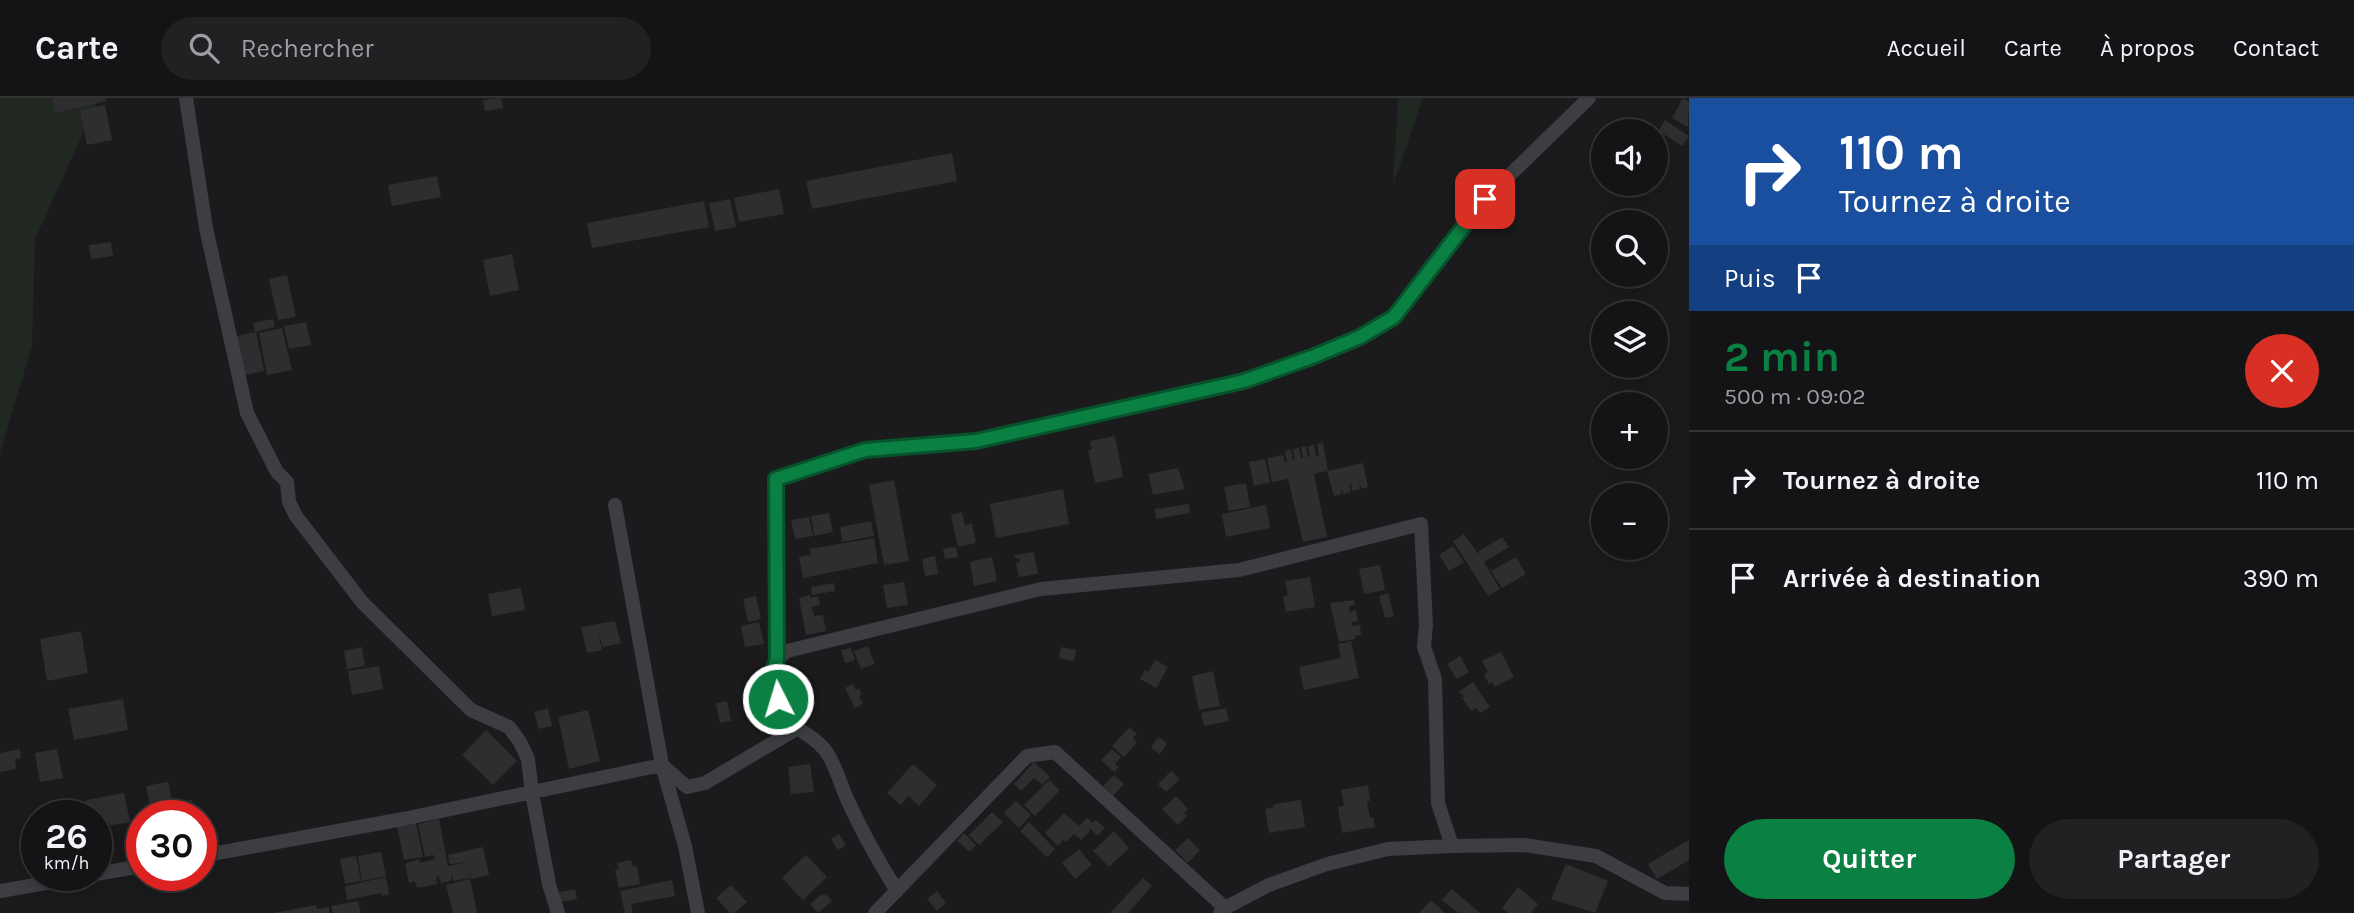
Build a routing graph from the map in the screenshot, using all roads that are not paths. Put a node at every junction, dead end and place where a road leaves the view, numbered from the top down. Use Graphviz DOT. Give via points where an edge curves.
graph roads {
  1 [pos="186,98"];
  2 [pos="1589,98"];
  3 [pos="615,505"];
  4 [pos="777,659"];
  5 [pos="798,728"];
  6 [pos="662,765"];
  7 [pos="531,793"];
  8 [pos="1452,846"];
  9 [pos="217,853"];
  10 [pos="21,887"];
  11 [pos="0,891"];
  12 [pos="897,891"];
  13 [pos="1689,894"];
  14 [pos="1223,911"];
  15 [pos="558,913"];
  16 [pos="698,913"];
  17 [pos="875,913"];
  1 -- 7 [label="street" via="206,228 247,414 276,471 287,482 289,502 362,602 471,710 509,727 528,759"];
  2 -- 4 [label="street" via="1485,199 1394,317 1360,337 1244,381 976,441 865,450 776,479"];
  3 -- 6 [label="street"];
  4 -- 5 [label="street" via="778,699"];
  4 -- 8 [label="street" via="787,651 1041,589 1239,570 1421,524 1424,647 1435,679 1438,803"];
  5 -- 6 [label="street" via="705,783 687,787"];
  5 -- 12 [label="street" via="816,739 829,755 848,801"];
  6 -- 7 [label="street"];
  6 -- 16 [label="street"];
  7 -- 9 [label="street"];
  7 -- 15 [label="street"];
  8 -- 13 [label="street" via="1524,845 1596,856 1665,893"];
  8 -- 14 [label="street" via="1388,849 1326,864 1269,885"];
  10 -- 11 [label="street"];
  12 -- 14 [label="street" via="1027,756 1055,752"];
  12 -- 17 [label="street"];
}
